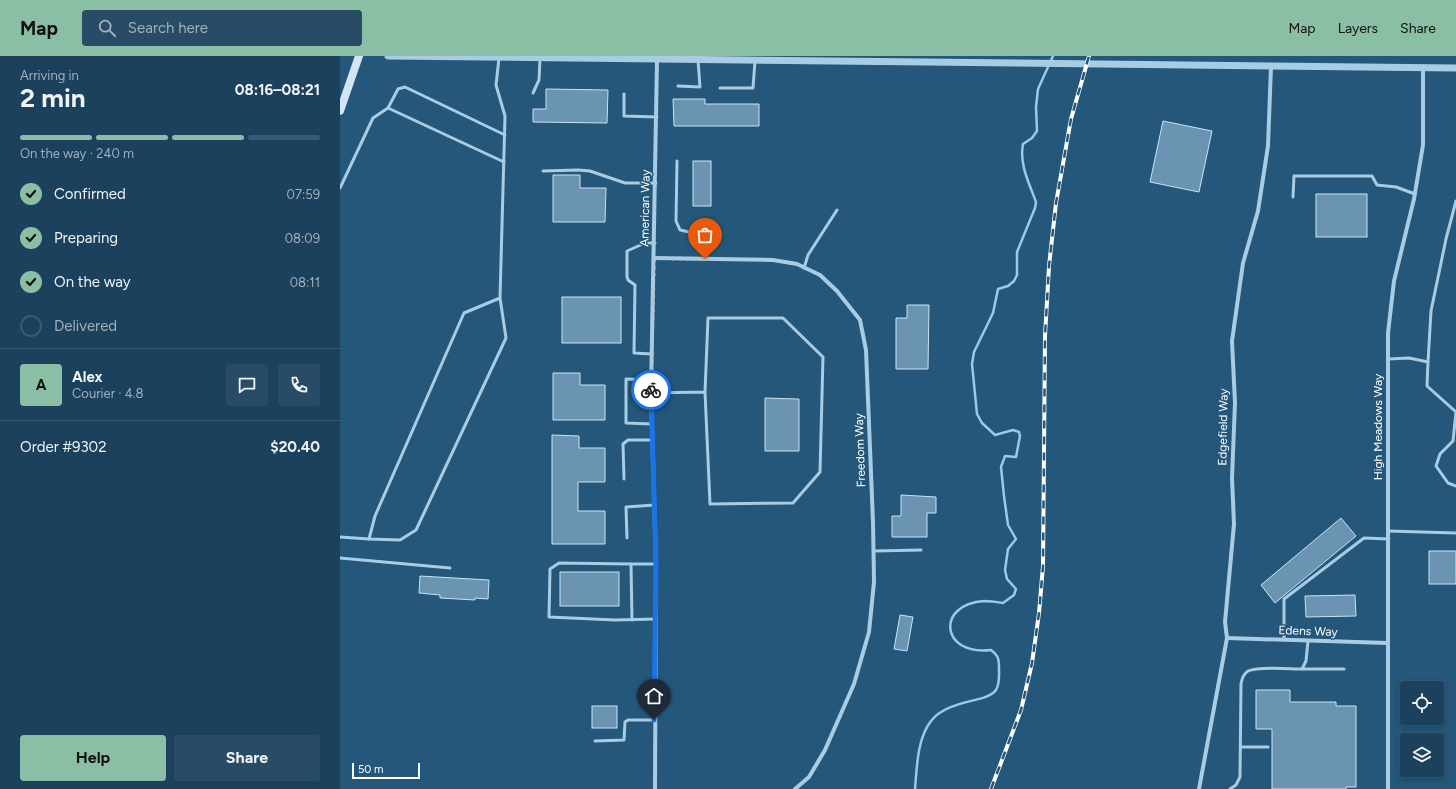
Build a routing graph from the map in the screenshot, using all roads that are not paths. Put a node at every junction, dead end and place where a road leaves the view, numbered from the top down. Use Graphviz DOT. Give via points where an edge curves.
graph roads {
  1 [pos="359,56"];
  2 [pos="388,56"];
  3 [pos="520,57"];
  4 [pos="499,58"];
  5 [pos="540,59"];
  6 [pos="783,59"];
  7 [pos="848,59"];
  8 [pos="657,60"];
  9 [pos="698,60"];
  10 [pos="755,61"];
  11 [pos="1271,66"];
  12 [pos="1423,68"];
  13 [pos="1456,68"];
  14 [pos="678,86"];
  15 [pos="720,88"];
  16 [pos="533,93"];
  17 [pos="624,94"];
  18 [pos="340,108"];
  19 [pos="388,108"];
  20 [pos="656,117"];
  21 [pos="505,135"];
  22 [pos="677,161"];
  23 [pos="504,162"];
  24 [pos="543,171"];
  25 [pos="656,183"];
  26 [pos="340,188"];
  27 [pos="1415,194"];
  28 [pos="1293,197"];
  29 [pos="1456,201"];
  30 [pos="837,210"];
  31 [pos="655,243"];
  32 [pos="654,258"];
  33 [pos="705,259"];
  34 [pos="804,268"];
  35 [pos="500,298"];
  36 [pos="652,354"];
  37 [pos="1388,359"];
  38 [pos="1428,362"];
  39 [pos="651,380"];
  40 [pos="651,392"];
  41 [pos="705,392"];
  42 [pos="652,424"];
  43 [pos="1454,437"];
  44 [pos="652,440"];
  45 [pos="624,479"];
  46 [pos="1456,486"];
  47 [pos="655,505"];
  48 [pos="1388,531"];
  49 [pos="1456,533"];
  50 [pos="340,536"];
  51 [pos="627,538"];
  52 [pos="369,539"];
  53 [pos="1389,539"];
  54 [pos="921,550"];
  55 [pos="874,551"];
  56 [pos="340,558"];
  57 [pos="631,564"];
  58 [pos="656,564"];
  59 [pos="450,568"];
  60 [pos="632,620"];
  61 [pos="656,620"];
  62 [pos="1227,638"];
  63 [pos="1284,640"];
  64 [pos="1308,641"];
  65 [pos="1388,643"];
  66 [pos="1302,669"];
  67 [pos="1344,669"];
  68 [pos="654,720"];
  69 [pos="595,741"];
  70 [pos="1268,746"];
  71 [pos="1240,747"];
  72 [pos="655,789"];
  73 [pos="795,789"];
  74 [pos="1199,789"];
  75 [pos="1230,789"];
  76 [pos="1388,789"];
  1 -- 18 [label="main road"];
  2 -- 4 [label="street"];
  3 -- 4 [label="street"];
  3 -- 5 [label="street"];
  4 -- 21 [label="lane" via="496,85 505,116"];
  5 -- 8 [label="street"];
  5 -- 16 [label="lane" via="539,80"];
  6 -- 7 [label="street"];
  6 -- 10 [label="street"];
  7 -- 11 [label="street" via="1013,64"];
  8 -- 9 [label="street"];
  8 -- 20 [label="street, American Way"];
  9 -- 10 [label="street"];
  9 -- 14 [label="lane" via="700,87"];
  10 -- 15 [label="lane" via="753,88"];
  11 -- 12 [label="street"];
  11 -- 62 [label="street, Edgefield Way" via="1268,146 1258,211 1243,264 1232,341 1235,403 1232,478 1234,524 1225,622"];
  12 -- 13 [label="street"];
  12 -- 27 [label="street, High Meadows Way" via="1423,145"];
  17 -- 20 [label="lane" via="624,116"];
  19 -- 21 [label="lane" via="398,89 405,87"];
  19 -- 23 [label="lane"];
  19 -- 26 [label="lane" via="373,118"];
  20 -- 25 [label="street, American Way"];
  21 -- 23 [label="lane"];
  22 -- 33 [label="lane" via="676,221 680,230 703,235"];
  23 -- 35 [label="lane"];
  24 -- 25 [label="lane" via="590,171 625,183"];
  25 -- 31 [label="street, American Way"];
  27 -- 28 [label="lane" via="1396,187 1377,185 1372,176 1294,176"];
  27 -- 37 [label="street, High Meadows Way" via="1394,281"];
  29 -- 38 [label="lane" via="1431,311"];
  30 -- 34 [label="lane" via="808,255"];
  31 -- 32 [label="street, American Way"];
  31 -- 36 [label="lane" via="645,243 627,251 627,277 635,285 634,353"];
  32 -- 33 [label="street, Freedom Way"];
  32 -- 36 [label="street, American Way"];
  33 -- 34 [label="street, Freedom Way" via="773,260 797,264"];
  34 -- 55 [label="street, Freedom Way" via="820,275 837,291 860,320 866,350"];
  35 -- 52 [label="lane" via="464,313 375,516"];
  35 -- 52 [label="lane" via="506,338 416,530 400,540"];
  36 -- 39 [label="street, American Way"];
  37 -- 38 [label="lane" via="1409,358"];
  37 -- 48 [label="street, High Meadows Way"];
  38 -- 43 [label="lane" via="1427,386 1456,412"];
  39 -- 40 [label="street, American Way"];
  39 -- 42 [label="lane" via="626,379 626,423"];
  40 -- 41 [label="lane"];
  40 -- 42 [label="street, American Way"];
  41 -- 41 [label="lane" via="708,318 783,318 823,358 820,472 793,503 710,504"];
  42 -- 44 [label="street, American Way"];
  43 -- 46 [label="lane" via="1440,454 1436,466 1448,483"];
  44 -- 45 [label="lane" via="628,440 623,444"];
  44 -- 47 [label="street, American Way"];
  47 -- 51 [label="lane" via="626,507"];
  47 -- 58 [label="street, American Way"];
  48 -- 49 [label="lane"];
  48 -- 53 [label="street, High Meadows Way"];
  50 -- 52 [label="lane"];
  53 -- 63 [label="lane" via="1364,538 1284,599"];
  53 -- 65 [label="street, High Meadows Way"];
  54 -- 55 [label="lane"];
  55 -- 73 [label="street, Freedom Way" via="869,632 854,684 825,750 809,777"];
  56 -- 59 [label="lane"];
  57 -- 58 [label="lane"];
  57 -- 60 [label="lane"];
  57 -- 60 [label="lane" via="559,563 550,569 548,601 549,617"];
  58 -- 61 [label="street, American Way"];
  60 -- 61 [label="lane"];
  61 -- 68 [label="street, American Way"];
  62 -- 63 [label="street, Edens Way"];
  62 -- 74 [label="street, Edgefield Way"];
  63 -- 64 [label="street, Edens Way"];
  64 -- 65 [label="street, Edens Way"];
  64 -- 66 [label="lane" via="1306,661"];
  65 -- 76 [label="street, High Meadows Way"];
  66 -- 67 [label="lane"];
  66 -- 71 [label="lane" via="1256,669 1248,671 1243,676 1240,684"];
  68 -- 69 [label="lane" via="628,720 625,722 624,740"];
  68 -- 72 [label="street, American Way"];
  70 -- 71 [label="lane"];
  71 -- 75 [label="lane" via="1240,777 1236,785"];
}
